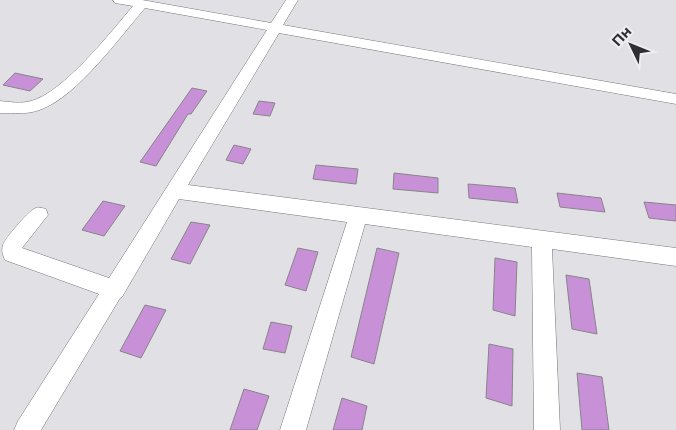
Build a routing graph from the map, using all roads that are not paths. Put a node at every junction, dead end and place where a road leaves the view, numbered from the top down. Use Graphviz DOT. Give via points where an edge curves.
graph roads {
  1 [pos="119,0"];
  2 [pos="292,0"];
  3 [pos="148,3"];
  4 [pos="275,27"];
  5 [pos="676,99"];
  6 [pos="0,107"];
  7 [pos="176,191"];
  8 [pos="39,214"];
  9 [pos="358,215"];
  10 [pos="542,239"];
  11 [pos="676,256"];
  12 [pos="115,290"];
  13 [pos="27,430"];
  14 [pos="293,430"];
  15 [pos="547,430"];
  1 -- 3 [label="street"];
  2 -- 4 [label="street"];
  3 -- 4 [label="street"];
  3 -- 6 [label="street" via="53,98 26,108"];
  4 -- 5 [label="street"];
  4 -- 7 [label="street"];
  7 -- 9 [label="street"];
  7 -- 12 [label="street"];
  8 -- 12 [label="street" via="12,246 12,254"];
  9 -- 10 [label="street"];
  9 -- 14 [label="street"];
  10 -- 11 [label="street"];
  10 -- 15 [label="street"];
  12 -- 13 [label="street"];
}
